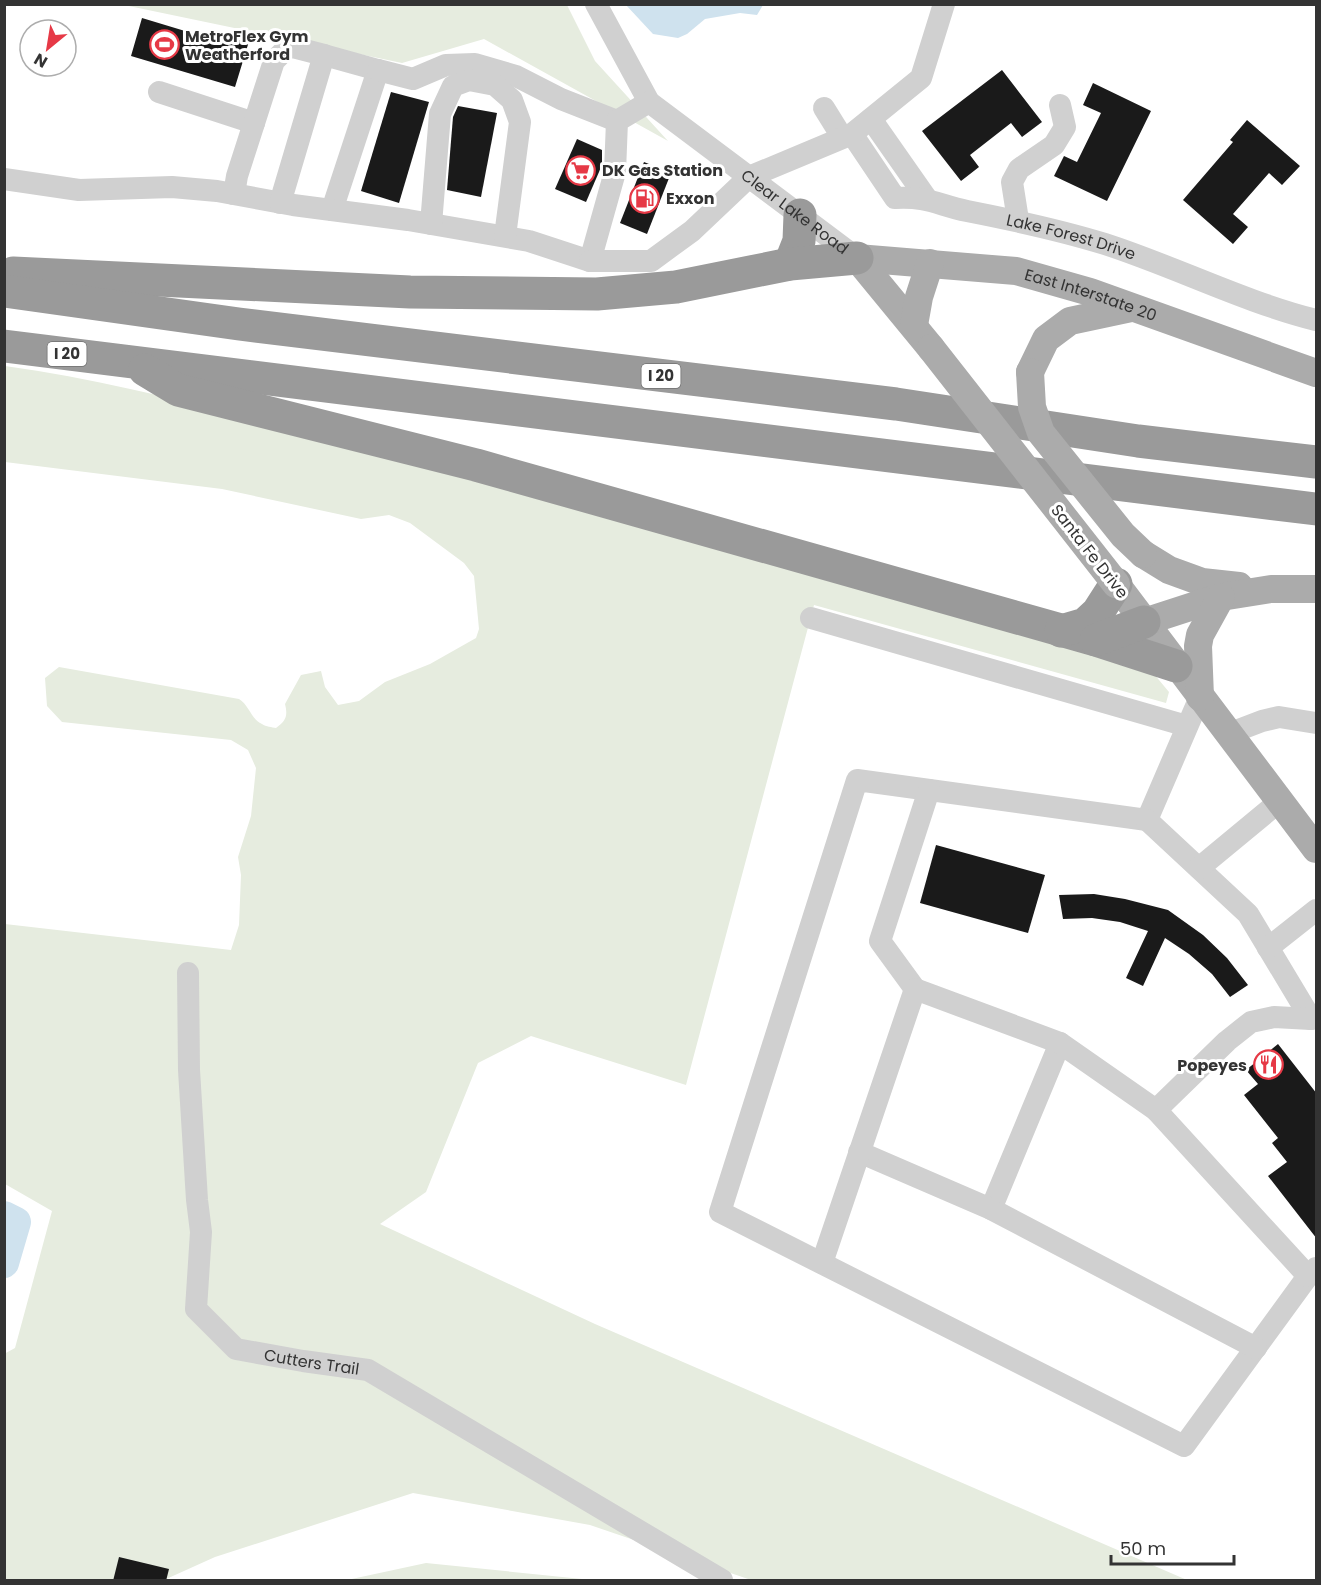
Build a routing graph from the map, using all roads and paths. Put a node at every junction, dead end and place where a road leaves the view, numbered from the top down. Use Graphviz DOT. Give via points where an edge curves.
graph roads {
  1 [pos="596,4"];
  2 [pos="944,4"];
  3 [pos="324,55"];
  4 [pos="378,70"];
  5 [pos="159,92"];
  6 [pos="649,102"];
  7 [pos="1060,105"];
  8 [pos="824,108"];
  9 [pos="871,119"];
  10 [pos="617,121"];
  11 [pos="254,123"];
  12 [pos="847,135"];
  13 [pos="749,177"];
  14 [pos="4,179"];
  15 [pos="234,194"];
  16 [pos="927,199"];
  17 [pos="280,203"];
  18 [pos="332,210"];
  19 [pos="800,215"];
  20 [pos="1018,220"];
  21 [pos="431,224"];
  22 [pos="505,236"];
  23 [pos="857,258"];
  24 [pos="590,261"];
  25 [pos="930,263"];
  26 [pos="790,264"];
  27 [pos="4,273"];
  28 [pos="4,291"];
  29 [pos="1131,308"];
  30 [pos="1317,320"];
  31 [pos="914,325"];
  32 [pos="4,346"];
  33 [pos="130,362"];
  34 [pos="1317,372"];
  35 [pos="1317,462"];
  36 [pos="1317,509"];
  37 [pos="1116,584"];
  38 [pos="1271,589"];
  39 [pos="1317,589"];
  40 [pos="1221,597"];
  41 [pos="811,618"];
  42 [pos="1144,622"];
  43 [pos="1061,631"];
  44 [pos="1096,640"];
  45 [pos="1176,666"];
  46 [pos="1200,697"];
  47 [pos="1317,723"];
  48 [pos="1187,726"];
  49 [pos="1228,734"];
  50 [pos="929,790"];
  51 [pos="1280,801"];
  52 [pos="1147,820"];
  53 [pos="1317,849"];
  54 [pos="1199,868"];
  55 [pos="1313,919"];
  56 [pos="1268,948"];
  57 [pos="188,973"];
  58 [pos="915,989"];
  59 [pos="1314,1018"];
  60 [pos="1060,1043"];
  61 [pos="1156,1110"];
  62 [pos="859,1152"];
  63 [pos="991,1209"];
  64 [pos="822,1263"];
  65 [pos="1312,1272"];
  66 [pos="1256,1348"];
  67 [pos="722,1581"];
  1 -- 6 [label="street, Clear Lake Road"];
  2 -- 9 [label="street" via="921,78"];
  3 -- 4 [label="street"];
  3 -- 11 [label="street" via="290,46 282,53 274,61"];
  3 -- 17 [label="street"];
  4 -- 10 [label="street" via="413,79 446,65 475,64 516,75 561,99"];
  4 -- 18 [label="street"];
  5 -- 11 [label="street"];
  6 -- 10 [label="street"];
  6 -- 13 [label="street, Clear Lake Road"];
  7 -- 20 [label="street" via="1065,127 1054,144 1019,169 1012,182"];
  8 -- 12 [label="street"];
  9 -- 12 [label="street"];
  9 -- 16 [label="street"];
  10 -- 24 [label="street" via="615,172"];
  11 -- 15 [label="street"];
  12 -- 13 [label="street"];
  12 -- 16 [label="street, Lake Forest Drive" via="895,198"];
  13 -- 19 [label="street, Clear Lake Road"];
  13 -- 24 [label="street" via="692,231 651,261"];
  14 -- 15 [label="street" via="79,190 172,188"];
  15 -- 17 [label="street"];
  16 -- 20 [label="street, Lake Forest Drive"];
  17 -- 18 [label="street"];
  18 -- 21 [label="street"];
  19 -- 23 [label="street, Clear Lake Road"];
  19 -- 26 [label="highway" via="799,240"];
  20 -- 30 [label="street, Lake Forest Drive" via="1106,244"];
  21 -- 22 [label="street"];
  21 -- 22 [label="street" via="440,114 453,86 469,81 495,86 512,100 520,122"];
  22 -- 24 [label="street"];
  23 -- 25 [label="main road, East Interstate 20"];
  23 -- 26 [label="highway"];
  23 -- 31 [label="main road, Santa Fe Drive"];
  25 -- 29 [label="main road, East Interstate 20" via="1016,271"];
  25 -- 31 [label="main road"];
  26 -- 27 [label="highway" via="675,287 597,294 410,292"];
  28 -- 35 [label="highway, I 20" via="263,327 896,404 1138,441"];
  29 -- 34 [label="main road, East Interstate 20"];
  29 -- 38 [label="main road, bridge" via="1070,321 1046,339 1030,372 1032,407 1041,433 1123,535 1143,554 1169,570 1202,582"];
  31 -- 37 [label="main road, Santa Fe Drive, bridge"];
  32 -- 33 [label="highway, I 20"];
  33 -- 36 [label="highway, I 20"];
  33 -- 43 [label="highway" via="178,390 476,465"];
  37 -- 42 [label="main road, Santa Fe Drive"];
  37 -- 43 [label="highway" via="1098,612 1084,624"];
  38 -- 39 [label="main road"];
  38 -- 40 [label="main road"];
  40 -- 42 [label="main road"];
  40 -- 46 [label="main road" via="1200,635"];
  41 -- 48 [label="street"];
  42 -- 44 [label="highway"];
  42 -- 45 [label="main road, Santa Fe Drive"];
  43 -- 44 [label="highway"];
  44 -- 45 [label="highway"];
  45 -- 46 [label="main road, Santa Fe Drive"];
  46 -- 48 [label="street"];
  46 -- 49 [label="main road, Santa Fe Drive"];
  47 -- 49 [label="street" via="1279,717"];
  48 -- 52 [label="street"];
  49 -- 51 [label="main road, Santa Fe Drive"];
  50 -- 52 [label="street"];
  50 -- 58 [label="street" via="880,940"];
  50 -- 64 [label="street" via="857,780 720,1212"];
  51 -- 53 [label="main road, Santa Fe Drive"];
  51 -- 54 [label="street"];
  52 -- 54 [label="street"];
  54 -- 56 [label="street" via="1248,914"];
  55 -- 56 [label="street"];
  56 -- 59 [label="street"];
  57 -- 67 [label="street, Cutters Trail" via="189,1080 201,1232 196,1309 236,1349 368,1370"];
  58 -- 60 [label="street"];
  58 -- 62 [label="street"];
  59 -- 61 [label="street" via="1274,1017 1251,1022"];
  60 -- 61 [label="street"];
  60 -- 63 [label="street"];
  61 -- 65 [label="street"];
  62 -- 63 [label="street"];
  62 -- 64 [label="street"];
  63 -- 66 [label="street"];
  64 -- 66 [label="street" via="1184,1446"];
  65 -- 66 [label="street"];
}
